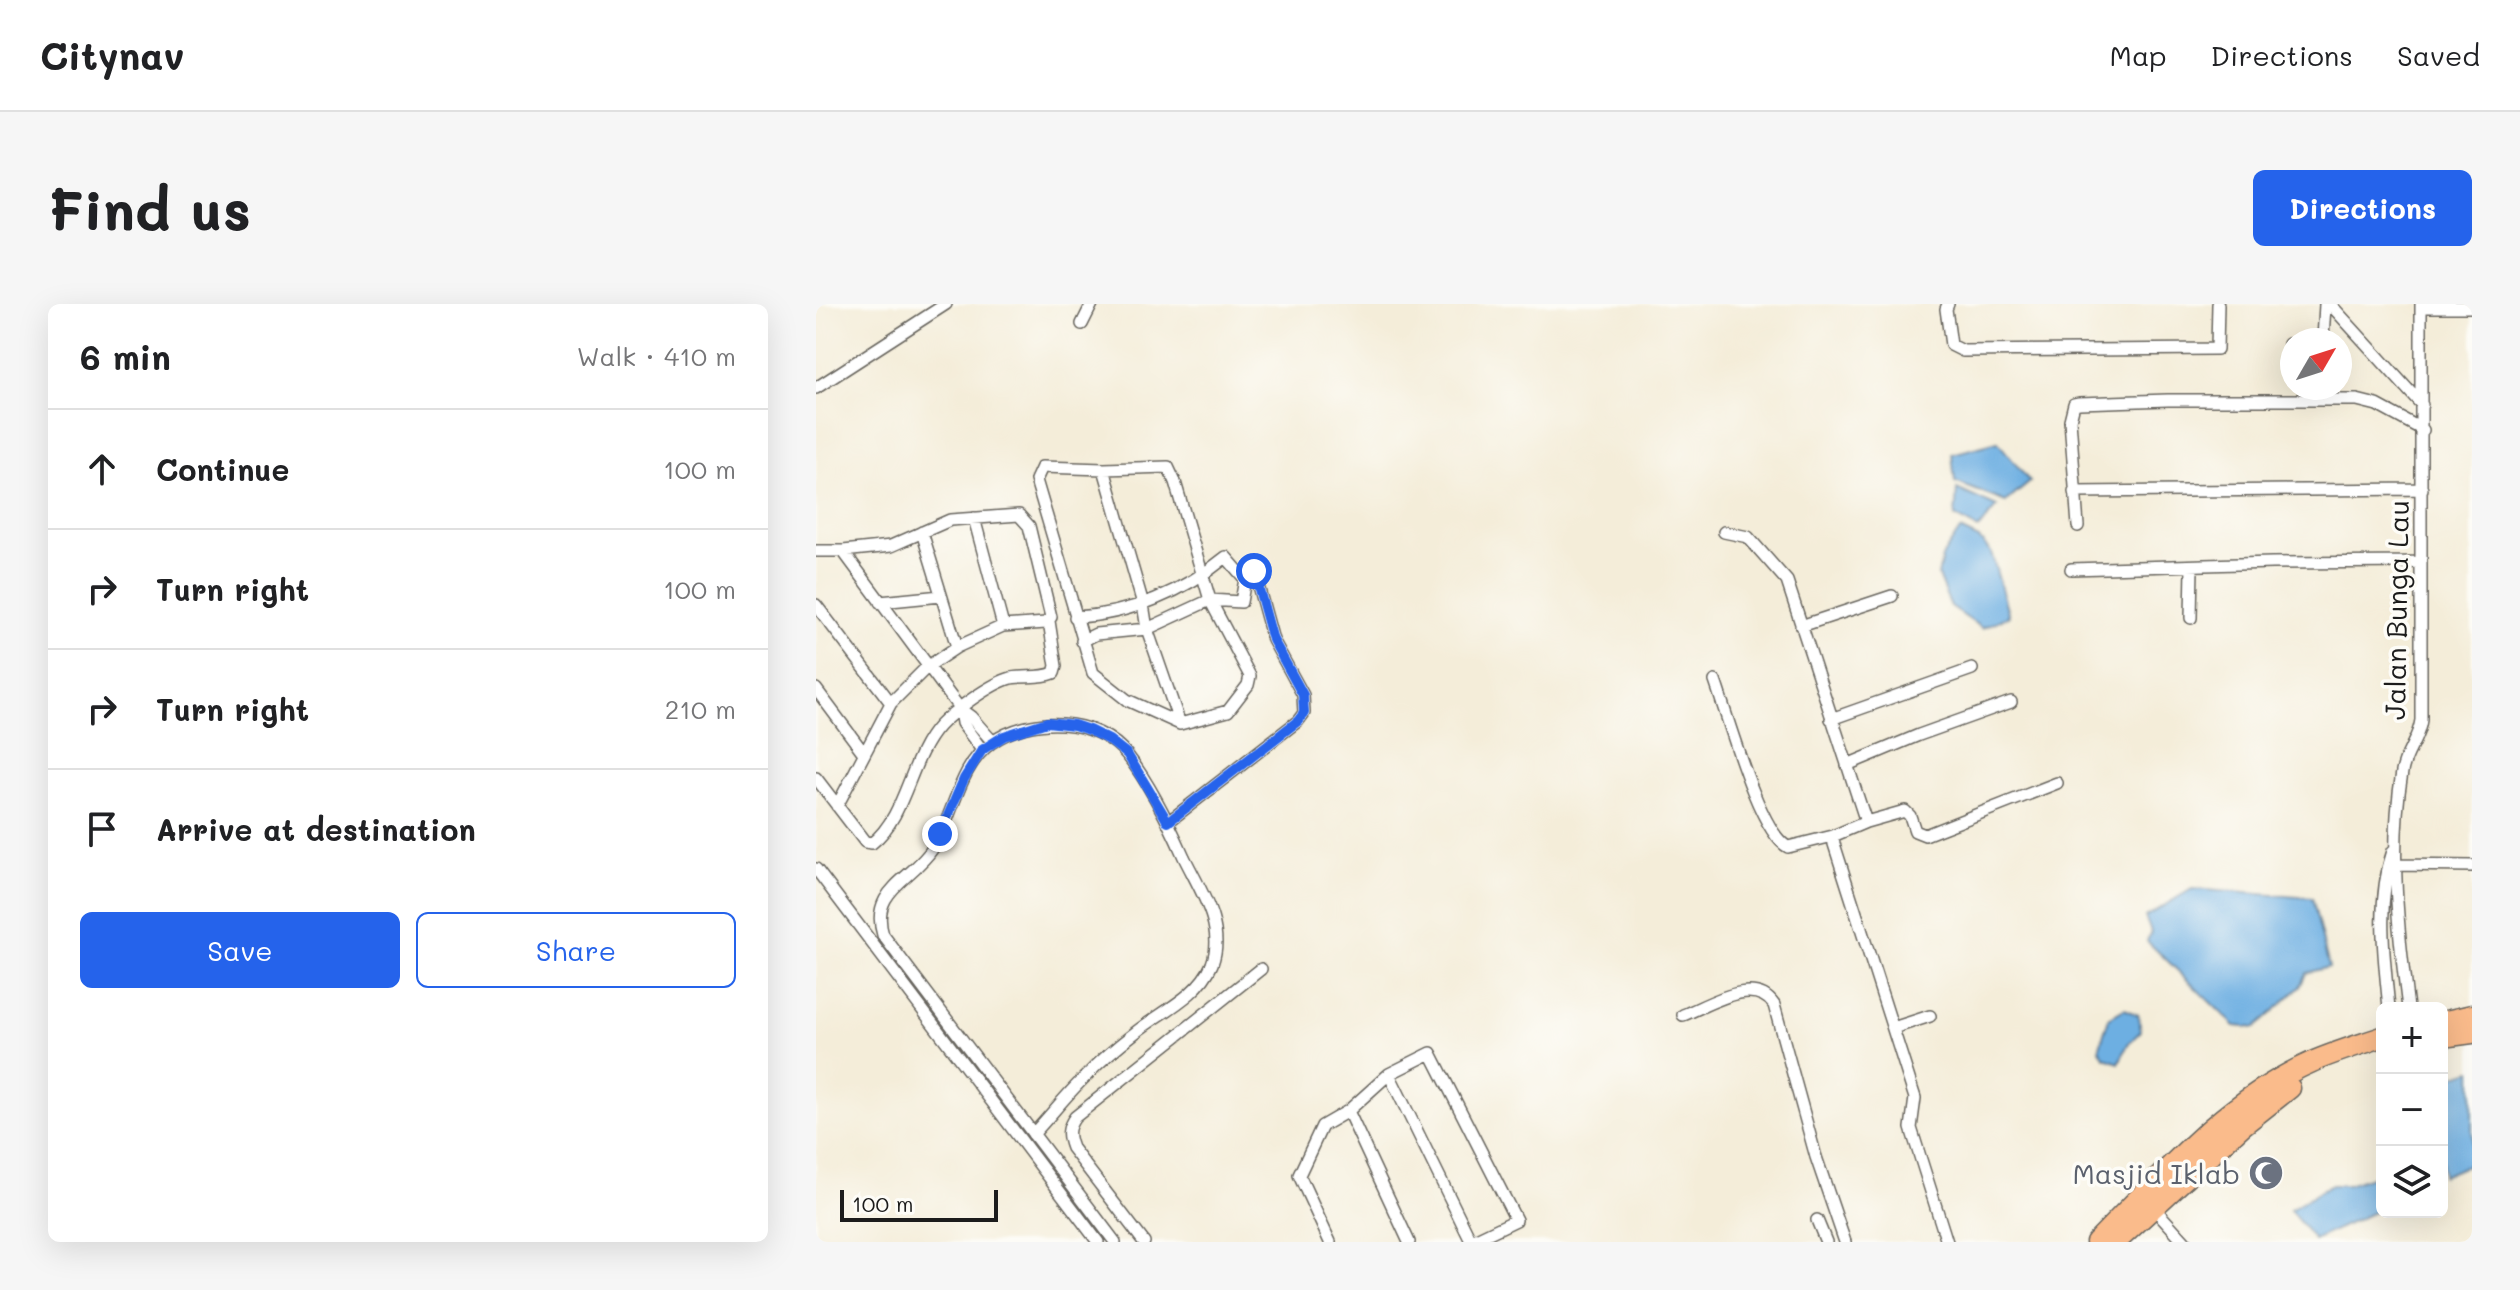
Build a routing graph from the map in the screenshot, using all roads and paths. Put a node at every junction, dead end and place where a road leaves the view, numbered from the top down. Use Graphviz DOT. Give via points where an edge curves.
graph roads {
  1 [pos="946,304"];
  2 [pos="1092,304"];
  3 [pos="1948,304"];
  4 [pos="2218,304"];
  5 [pos="2326,305"];
  6 [pos="2421,306"];
  7 [pos="2472,307"];
  8 [pos="1082,324"];
  9 [pos="2324,328"];
  10 [pos="816,388"];
  11 [pos="2422,405"];
  12 [pos="2423,430"];
  13 [pos="1104,469"];
  14 [pos="2422,489"];
  15 [pos="2074,492"];
  16 [pos="974,518"];
  17 [pos="2078,526"];
  18 [pos="922,532"];
  19 [pos="1724,532"];
  20 [pos="816,551"];
  21 [pos="843,551"];
  22 [pos="2421,562"];
  23 [pos="2192,567"];
  24 [pos="2071,569"];
  25 [pos="1204,575"];
  26 [pos="1245,579"];
  27 [pos="941,596"];
  28 [pos="1892,596"];
  29 [pos="1210,600"];
  30 [pos="880,602"];
  31 [pos="1143,604"];
  32 [pos="816,605"];
  33 [pos="1075,617"];
  34 [pos="2191,618"];
  35 [pos="1049,621"];
  36 [pos="1003,626"];
  37 [pos="1801,626"];
  38 [pos="1147,629"];
  39 [pos="1082,641"];
  40 [pos="957,647"];
  41 [pos="927,667"];
  42 [pos="1972,669"];
  43 [pos="1715,681"];
  44 [pos="816,689"];
  45 [pos="2011,702"];
  46 [pos="891,703"];
  47 [pos="960,709"];
  48 [pos="1831,719"];
  49 [pos="1180,724"];
  50 [pos="993,742"];
  51 [pos="982,750"];
  52 [pos="863,752"];
  53 [pos="1847,765"];
  54 [pos="816,778"];
  55 [pos="2057,783"];
  56 [pos="837,806"];
  57 [pos="1168,822"];
  58 [pos="1866,822"];
  59 [pos="1833,836"];
  60 [pos="2393,864"];
  61 [pos="2472,866"];
  62 [pos="816,869"];
  63 [pos="1261,969"];
  64 [pos="2388,1002"];
  65 [pos="2407,1002"];
  66 [pos="1683,1015"];
  67 [pos="2472,1015"];
  68 [pos="1930,1016"];
  69 [pos="2448,1021"];
  70 [pos="1893,1028"];
  71 [pos="2472,1033"];
  72 [pos="2448,1036"];
  73 [pos="2376,1039"];
  74 [pos="2376,1051"];
  75 [pos="1389,1074"];
  76 [pos="1348,1111"];
  77 [pos="1033,1134"];
  78 [pos="2159,1204"];
  79 [pos="1817,1220"];
  80 [pos="2181,1237"];
  81 [pos="1098,1242"];
  82 [pos="1115,1242"];
  83 [pos="1144,1242"];
  84 [pos="1330,1242"];
  85 [pos="1409,1242"];
  86 [pos="1470,1242"];
  87 [pos="1826,1242"];
  88 [pos="1845,1242"];
  89 [pos="1947,1242"];
  90 [pos="2096,1242"];
  91 [pos="2116,1242"];
  1 -- 10 [label="street"];
  2 -- 8 [label="street"];
  3 -- 4 [label="street" via="1951,345 1963,351 2217,349"];
  5 -- 9 [label="street"];
  5 -- 11 [label="street"];
  6 -- 7 [label="street"];
  6 -- 11 [label="street, Jalan Bunga Lau"];
  11 -- 12 [label="street, Jalan Bunga Lau"];
  12 -- 14 [label="street, Jalan Bunga Lau"];
  12 -- 15 [label="street" via="2357,400 2079,403 2070,420"];
  13 -- 25 [label="street" via="1168,467"];
  13 -- 31 [label="street"];
  13 -- 33 [label="street" via="1042,467 1036,480"];
  14 -- 15 [label="street"];
  14 -- 22 [label="street, Jalan Bunga Lau"];
  15 -- 17 [label="street"];
  16 -- 18 [label="street" via="950,520"];
  16 -- 35 [label="street" via="1025,519"];
  16 -- 36 [label="street"];
  18 -- 21 [label="street" via="891,546"];
  18 -- 27 [label="street"];
  19 -- 37 [label="street" via="1748,537 1787,581"];
  20 -- 21 [label="street"];
  21 -- 30 [label="street"];
  22 -- 23 [label="street"];
  22 -- 60 [label="street, Jalan Bunga Lau" via="2421,720 2402,770"];
  23 -- 24 [label="street"];
  23 -- 34 [label="street"];
  25 -- 26 [label="street" via="1226,557"];
  25 -- 29 [label="street"];
  25 -- 31 [label="street"];
  26 -- 29 [label="street" via="1241,602"];
  26 -- 57 [label="street" via="1254,571 1273,640 1303,695 1304,713"];
  27 -- 30 [label="street"];
  27 -- 40 [label="street"];
  28 -- 37 [label="street"];
  29 -- 38 [label="street"];
  29 -- 49 [label="street" via="1250,676 1248,685 1228,711"];
  30 -- 41 [label="street"];
  31 -- 33 [label="street"];
  31 -- 38 [label="street"];
  32 -- 46 [label="street"];
  33 -- 39 [label="street"];
  35 -- 36 [label="street"];
  35 -- 47 [label="street" via="1054,673 1015,677"];
  36 -- 40 [label="street"];
  37 -- 48 [label="street"];
  38 -- 39 [label="street" via="1096,634"];
  38 -- 49 [label="street"];
  39 -- 49 [label="street" via="1093,673 1127,700"];
  40 -- 41 [label="street"];
  41 -- 46 [label="street"];
  41 -- 47 [label="street"];
  42 -- 48 [label="street"];
  43 -- 59 [label="street" via="1753,790 1779,842 1788,847"];
  44 -- 52 [label="street"];
  45 -- 53 [label="street"];
  46 -- 52 [label="street"];
  47 -- 50 [label="street"];
  47 -- 51 [label="street" via="962,723"];
  47 -- 56 [label="street" via="933,734 887,829 872,843 865,842"];
  48 -- 53 [label="street"];
  50 -- 51 [label="street"];
  50 -- 57 [label="street" via="1047,722 1089,730 1127,754"];
  51 -- 77 [label="street" via="935,845 882,901 879,923"];
  52 -- 56 [label="street"];
  53 -- 58 [label="street"];
  54 -- 56 [label="street"];
  55 -- 58 [label="street" via="1925,835 1915,831 1905,811"];
  57 -- 77 [label="street" via="1211,913 1216,933 1211,965 1195,989 1086,1075"];
  58 -- 59 [label="street"];
  59 -- 70 [label="street"];
  60 -- 61 [label="street"];
  60 -- 64 [label="street" via="2381,932"];
  60 -- 65 [label="street"];
  62 -- 81 [label="street"];
  63 -- 83 [label="street" via="1069,1125 1072,1148"];
  66 -- 88 [label="street" via="1742,992 1768,996"];
  67 -- 69 [label="highway"];
  68 -- 70 [label="street"];
  70 -- 89 [label="street" via="1915,1098 1911,1128"];
  71 -- 72 [label="highway"];
  73 -- 90 [label="highway" via="2313,1061 2224,1116"];
  74 -- 78 [label="highway" via="2325,1070 2274,1099"];
  75 -- 76 [label="street"];
  75 -- 86 [label="street"];
  75 -- 86 [label="street" via="1431,1053 1516,1220"];
  76 -- 84 [label="street" via="1322,1126 1299,1175"];
  76 -- 85 [label="street"];
  77 -- 82 [label="street"];
  78 -- 80 [label="street"];
  78 -- 91 [label="highway"];
  79 -- 87 [label="street"];
}
